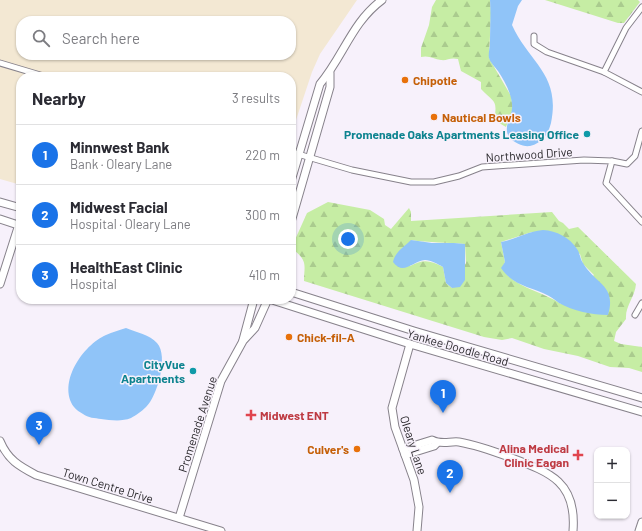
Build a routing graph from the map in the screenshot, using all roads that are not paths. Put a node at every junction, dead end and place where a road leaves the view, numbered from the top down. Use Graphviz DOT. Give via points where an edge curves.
graph roads {
  1 [pos="382,0"];
  2 [pos="642,7"];
  3 [pos="534,36"];
  4 [pos="0,63"];
  5 [pos="30,72"];
  6 [pos="604,72"];
  7 [pos="330,73"];
  8 [pos="642,92"];
  9 [pos="642,131"];
  10 [pos="296,154"];
  11 [pos="299,155"];
  12 [pos="310,158"];
  13 [pos="612,162"];
  14 [pos="296,165"];
  15 [pos="0,202"];
  16 [pos="296,205"];
  17 [pos="16,207"];
  18 [pos="0,220"];
  19 [pos="16,222"];
  20 [pos="642,222"];
  21 [pos="16,235"];
  22 [pos="0,284"];
  23 [pos="296,294"];
  24 [pos="642,303"];
  25 [pos="253,304"];
  26 [pos="266,304"];
  27 [pos="284,304"];
  28 [pos="635,315"];
  29 [pos="243,341"];
  30 [pos="410,344"];
  31 [pos="642,398"];
  32 [pos="632,409"];
  33 [pos="642,412"];
  34 [pos="642,419"];
  35 [pos="0,441"];
  36 [pos="404,452"];
  37 [pos="179,518"];
  38 [pos="642,522"];
  39 [pos="221,531"];
  40 [pos="417,531"];
  41 [pos="573,531"];
  42 [pos="639,531"];
  1 -- 7 [label="street" via="357,26"];
  2 -- 6 [label="street" via="626,28"];
  3 -- 6 [label="street" via="534,44 548,52"];
  4 -- 5 [label="street"];
  6 -- 8 [label="street"];
  7 -- 11 [label="street" via="320,84"];
  7 -- 12 [label="street" via="330,86"];
  9 -- 13 [label="street, Northwood Drive" via="635,156 627,164"];
  10 -- 11 [label="street, Northwood Drive"];
  11 -- 12 [label="street, Northwood Drive"];
  11 -- 14 [label="street"];
  12 -- 13 [label="street, Northwood Drive" via="411,182 434,182 482,167 584,160"];
  12 -- 16 [label="street"];
  13 -- 20 [label="street" via="606,183"];
  15 -- 17 [label="street"];
  18 -- 19 [label="street"];
  21 -- 22 [label="street"];
  23 -- 31 [label="street, Yankee Doodle Road"];
  24 -- 28 [label="street"];
  25 -- 29 [label="street, Promenade Avenue"];
  26 -- 29 [label="street, Promenade Avenue" via="256,328"];
  27 -- 30 [label="street, Yankee Doodle Road"];
  29 -- 37 [label="street, Promenade Avenue" via="221,381"];
  30 -- 32 [label="street, Yankee Doodle Road"];
  30 -- 36 [label="street, Oleary Lane" via="392,408"];
  32 -- 33 [label="street, Yankee Doodle Road"];
  32 -- 34 [label="street"];
  35 -- 37 [label="street, Town Centre Drive" via="6,455 36,475"];
  36 -- 40 [label="street, Oleary Lane" via="414,480 419,507"];
  36 -- 41 [label="street" via="432,440 437,443 458,442 485,448 542,469 558,480 568,494 574,513"];
  37 -- 39 [label="street, Town Centre Drive"];
  38 -- 42 [label="street"];
}
